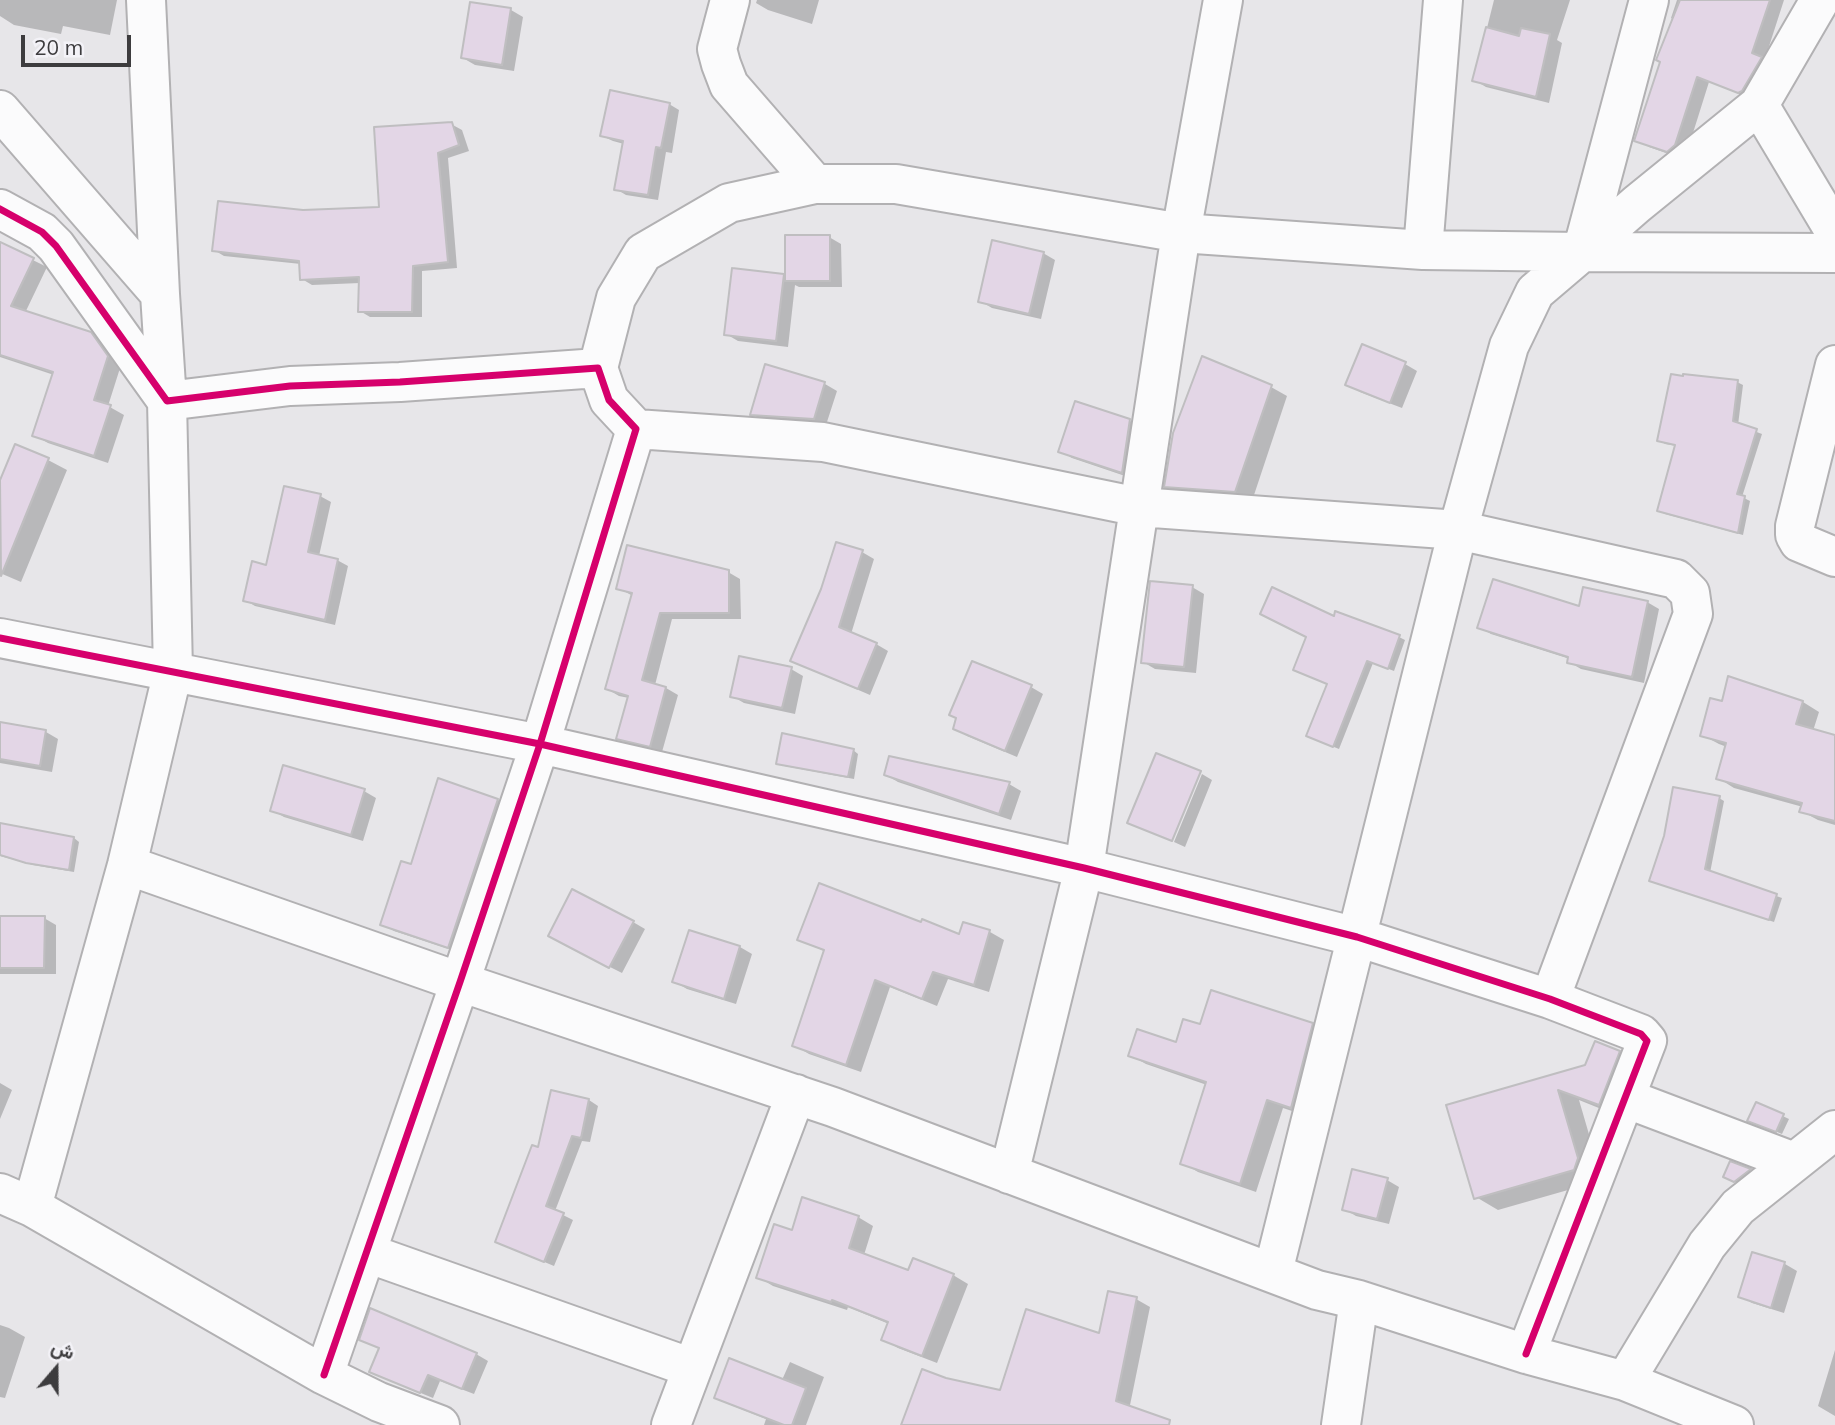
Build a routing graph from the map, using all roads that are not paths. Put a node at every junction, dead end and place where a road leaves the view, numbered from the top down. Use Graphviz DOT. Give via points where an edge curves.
graph roads {
  1 [pos="145,0"];
  2 [pos="730,0"];
  3 [pos="1223,0"];
  4 [pos="1443,0"];
  5 [pos="1649,0"];
  6 [pos="1820,0"];
  7 [pos="1759,105"];
  8 [pos="0,110"];
  9 [pos="815,184"];
  10 [pos="0,209"];
  11 [pos="1835,232"];
  12 [pos="1181,233"];
  13 [pos="1423,250"];
  14 [pos="1582,252"];
  15 [pos="1835,253"];
  16 [pos="160,295"];
  17 [pos="1835,365"];
  18 [pos="598,368"];
  19 [pos="167,401"];
  20 [pos="636,429"];
  21 [pos="1139,507"];
  22 [pos="1458,530"];
  23 [pos="1835,557"];
  24 [pos="0,638"];
  25 [pos="173,671"];
  26 [pos="540,744"];
  27 [pos="127,864"];
  28 [pos="1084,868"];
  29 [pos="1357,937"];
  30 [pos="460,982"];
  31 [pos="1550,999"];
  32 [pos="796,1094"];
  33 [pos="1625,1098"];
  34 [pos="1835,1130"];
  35 [pos="1794,1163"];
  36 [pos="1009,1174"];
  37 [pos="16,1200"];
  38 [pos="367,1253"];
  39 [pos="1273,1272"];
  40 [pos="1359,1300"];
  41 [pos="1526,1354"];
  42 [pos="692,1368"];
  43 [pos="324,1375"];
  44 [pos="1625,1381"];
  45 [pos="440,1425"];
  46 [pos="671,1425"];
  47 [pos="1340,1425"];
  48 [pos="1734,1425"];
  1 -- 16 [label="street"];
  2 -- 9 [label="street" via="718,49 729,85"];
  3 -- 12 [label="street"];
  4 -- 13 [label="street"];
  5 -- 14 [label="street"];
  6 -- 7 [label="street"];
  7 -- 11 [label="street"];
  7 -- 14 [label="street"];
  8 -- 16 [label="street"];
  9 -- 12 [label="street" via="896,184"];
  9 -- 18 [label="street" via="729,203 643,253 616,299"];
  10 -- 19 [label="street" via="42,232 56,246"];
  12 -- 13 [label="street"];
  12 -- 21 [label="street"];
  13 -- 14 [label="street"];
  14 -- 15 [label="street"];
  14 -- 22 [label="street" via="1535,292 1508,346"];
  16 -- 19 [label="street"];
  17 -- 23 [label="street" via="1795,526 1799,542"];
  18 -- 19 [label="street" via="290,386"];
  18 -- 20 [label="street" via="609,400"];
  19 -- 25 [label="street"];
  20 -- 21 [label="street" via="822,442"];
  20 -- 26 [label="street"];
  21 -- 22 [label="street"];
  21 -- 28 [label="street"];
  22 -- 29 [label="street"];
  22 -- 31 [label="street" via="1676,579 1690,593 1693,614"];
  24 -- 25 [label="street"];
  25 -- 26 [label="street"];
  25 -- 27 [label="street"];
  26 -- 28 [label="street"];
  26 -- 30 [label="street"];
  27 -- 30 [label="street"];
  27 -- 37 [label="street"];
  28 -- 29 [label="street"];
  28 -- 36 [label="street"];
  29 -- 31 [label="street"];
  29 -- 39 [label="street"];
  30 -- 32 [label="street"];
  30 -- 38 [label="street"];
  31 -- 33 [label="street" via="1641,1034 1647,1041"];
  32 -- 36 [label="street"];
  32 -- 42 [label="street"];
  33 -- 35 [label="street"];
  33 -- 41 [label="street"];
  34 -- 35 [label="street"];
  35 -- 44 [label="street" via="1738,1207 1707,1245"];
  36 -- 39 [label="street"];
  37 -- 43 [label="street"];
  38 -- 42 [label="street"];
  38 -- 43 [label="street"];
  39 -- 40 [label="street"];
  40 -- 41 [label="street"];
  40 -- 47 [label="street"];
  41 -- 44 [label="street"];
  42 -- 46 [label="street"];
  43 -- 45 [label="street"];
  44 -- 48 [label="street"];
}
